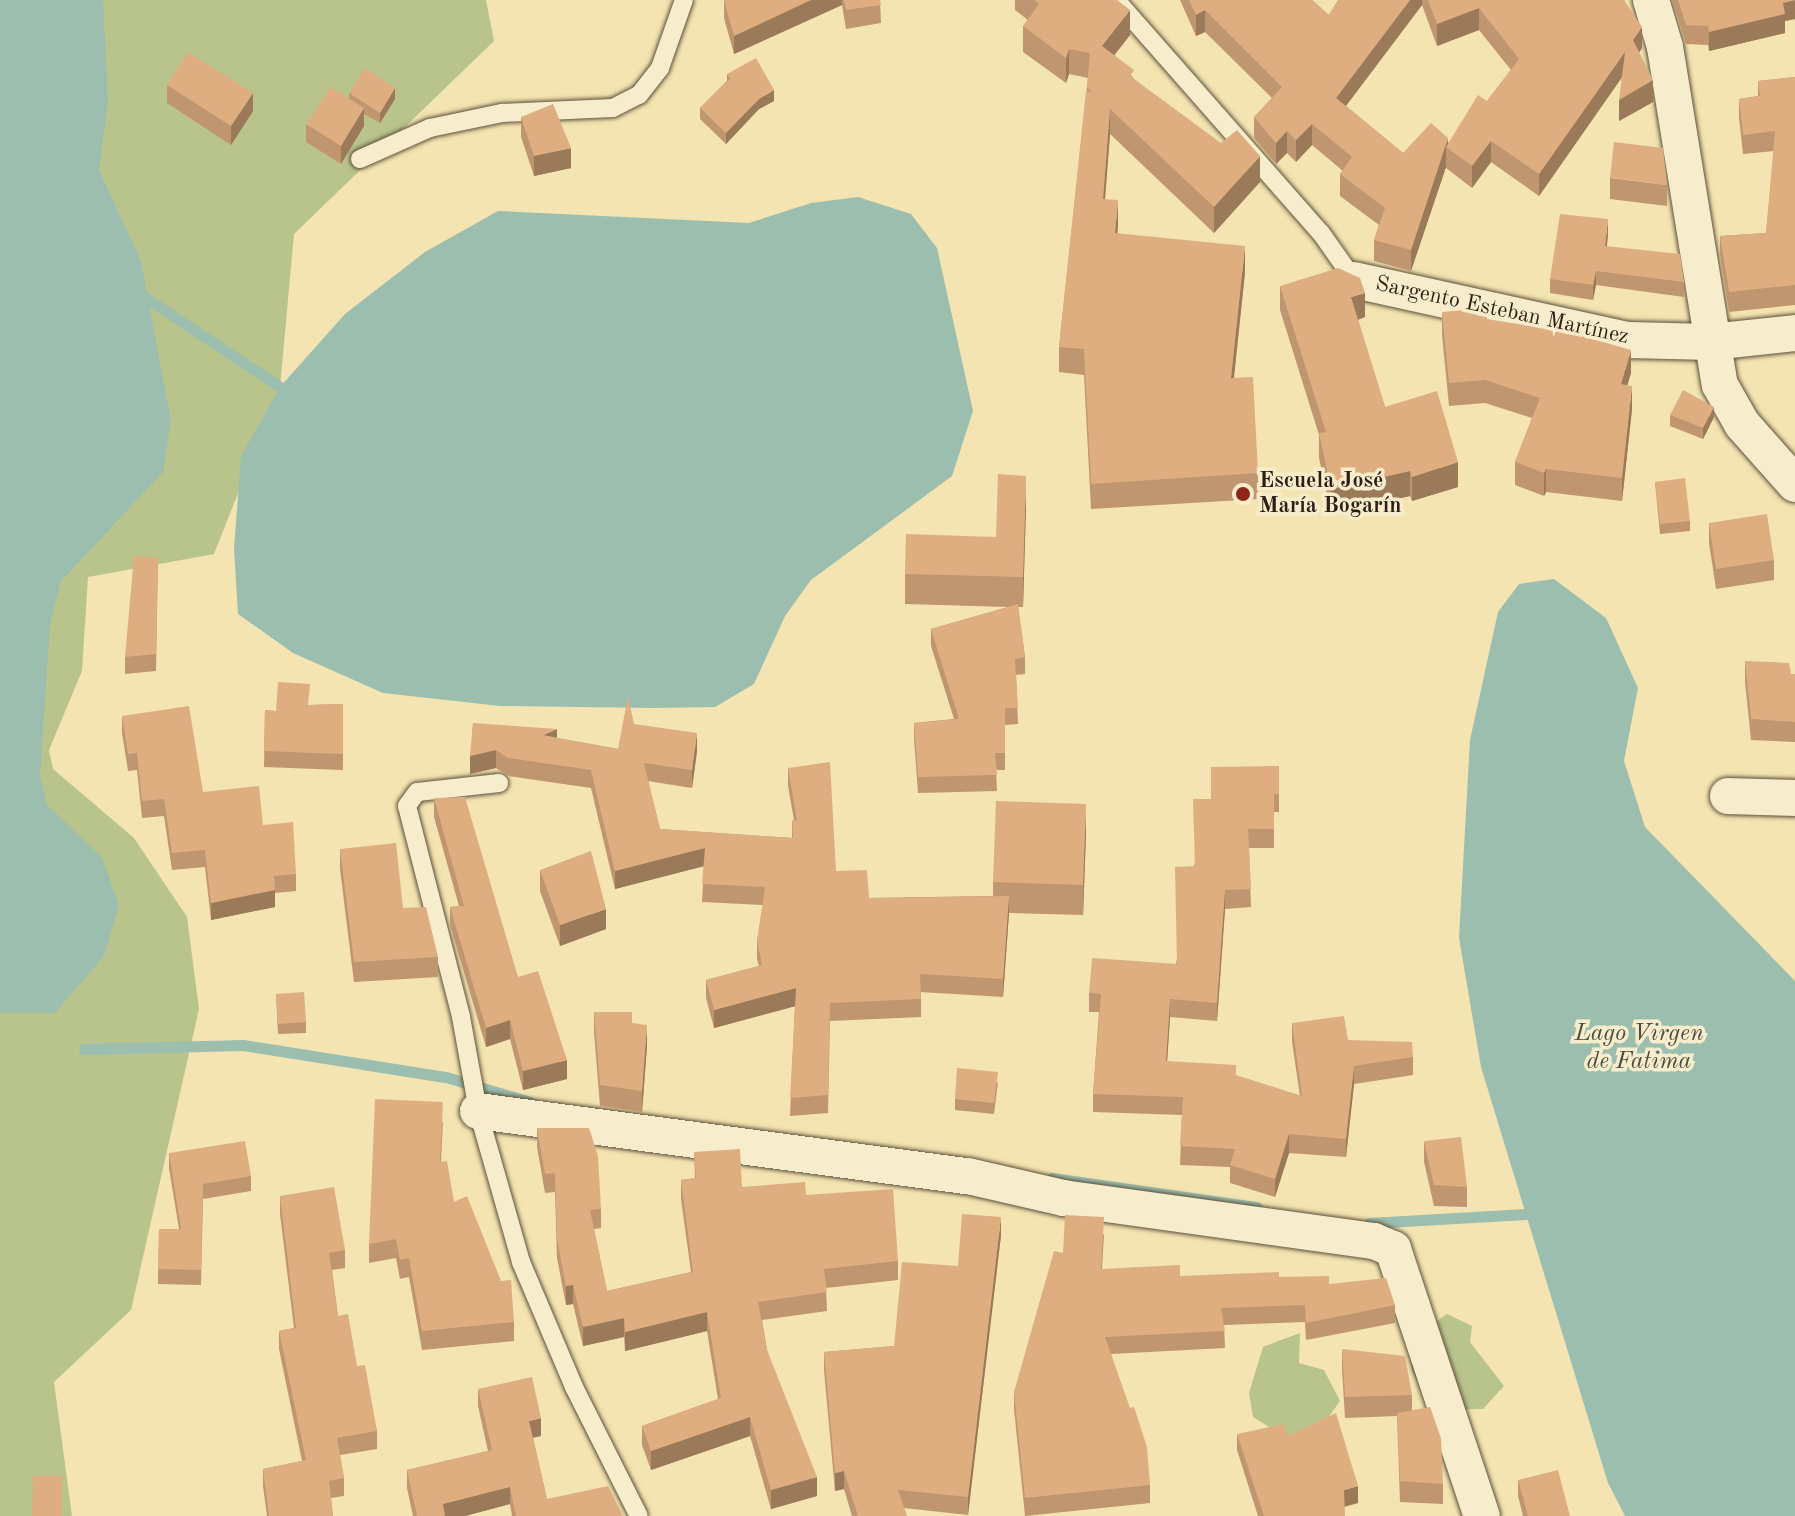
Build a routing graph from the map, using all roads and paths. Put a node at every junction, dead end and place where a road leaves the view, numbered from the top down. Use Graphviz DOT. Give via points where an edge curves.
graph roads {
  1 [pos="684,0"];
  2 [pos="1116,0"];
  3 [pos="1651,0"];
  4 [pos="360,159"];
  5 [pos="1354,280"];
  6 [pos="1795,333"];
  7 [pos="1711,342"];
  8 [pos="1795,484"];
  9 [pos="499,783"];
  10 [pos="1728,796"];
  11 [pos="1795,798"];
  12 [pos="478,1111"];
  13 [pos="639,1516"];
  14 [pos="1482,1516"];
  1 -- 4 [label="lane" via="660,68 639,95 613,108 502,113 430,128"];
  2 -- 5 [label="lane" via="1321,233"];
  3 -- 7 [label="street" via="1665,47"];
  5 -- 7 [label="street, Sargento Esteban Martínez" via="1628,340"];
  6 -- 7 [label="street, Sargento Esteban Martínez"];
  7 -- 8 [label="street" via="1720,385 1742,424"];
  9 -- 12 [label="lane" via="417,792 407,806 461,1017"];
  10 -- 11 [label="street"];
  12 -- 13 [label="lane" via="521,1262 574,1387"];
  12 -- 14 [label="street" via="968,1176 1063,1198 1374,1241 1393,1249"];
}
